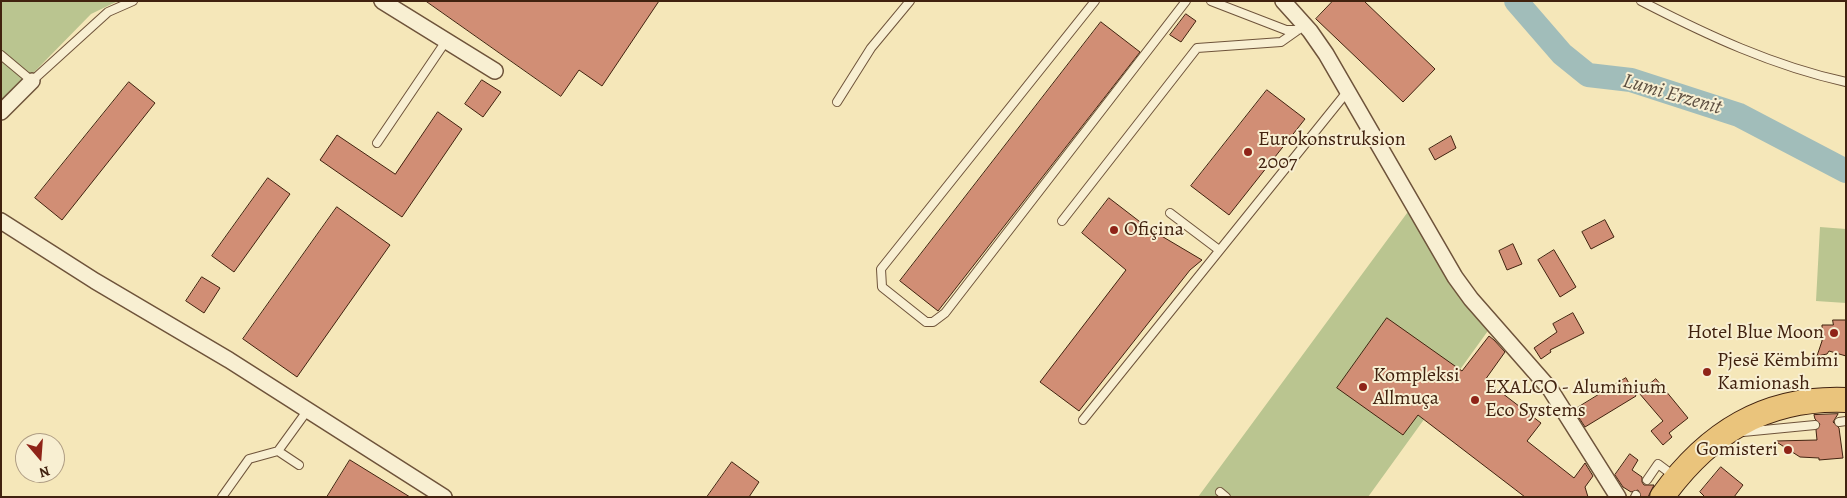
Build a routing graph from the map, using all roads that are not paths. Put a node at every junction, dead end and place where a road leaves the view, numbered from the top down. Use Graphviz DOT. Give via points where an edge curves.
graph roads {
  1 [pos="133,1"];
  2 [pos="382,1"];
  3 [pos="910,1"];
  4 [pos="1096,1"];
  5 [pos="1186,1"];
  6 [pos="1212,1"];
  7 [pos="1283,1"];
  8 [pos="1640,1"];
  9 [pos="1304,31"];
  10 [pos="446,41"];
  11 [pos="1,55"];
  12 [pos="495,71"];
  13 [pos="32,81"];
  14 [pos="1846,82"];
  15 [pos="1347,92"];
  16 [pos="837,102"];
  17 [pos="1,112"];
  18 [pos="377,143"];
  19 [pos="1170,213"];
  20 [pos="1,221"];
  21 [pos="1062,221"];
  22 [pos="1219,250"];
  23 [pos="307,411"];
  24 [pos="1843,414"];
  25 [pos="1083,420"];
  26 [pos="1815,425"];
  27 [pos="1720,435"];
  28 [pos="278,451"];
  29 [pos="299,465"];
  30 [pos="1654,488"];
  31 [pos="222,497"];
  32 [pos="444,497"];
  33 [pos="1618,497"];
  1 -- 13 [label="lane" via="108,12"];
  2 -- 10 [label="street"];
  3 -- 16 [label="lane" via="871,48"];
  4 -- 5 [label="lane" via="881,269 882,287 926,322 933,322 945,313"];
  6 -- 9 [label="lane" via="1286,30"];
  7 -- 9 [label="street"];
  8 -- 14 [label="lane" via="1740,50"];
  9 -- 15 [label="street"];
  9 -- 21 [label="lane" via="1281,42 1197,48"];
  10 -- 12 [label="street"];
  10 -- 18 [label="lane"];
  11 -- 13 [label="lane"];
  13 -- 17 [label="street"];
  15 -- 22 [label="lane"];
  15 -- 33 [label="street" via="1455,277 1550,389"];
  19 -- 22 [label="lane"];
  20 -- 23 [label="street"];
  22 -- 25 [label="lane"];
  23 -- 28 [label="lane"];
  23 -- 32 [label="street"];
  24 -- 27 [label="main road" via="1813,400 1754,416"];
  26 -- 27 [label="lane"];
  27 -- 30 [label="main road" via="1676,477"];
  28 -- 29 [label="lane"];
  28 -- 31 [label="lane" via="249,459"];
}
